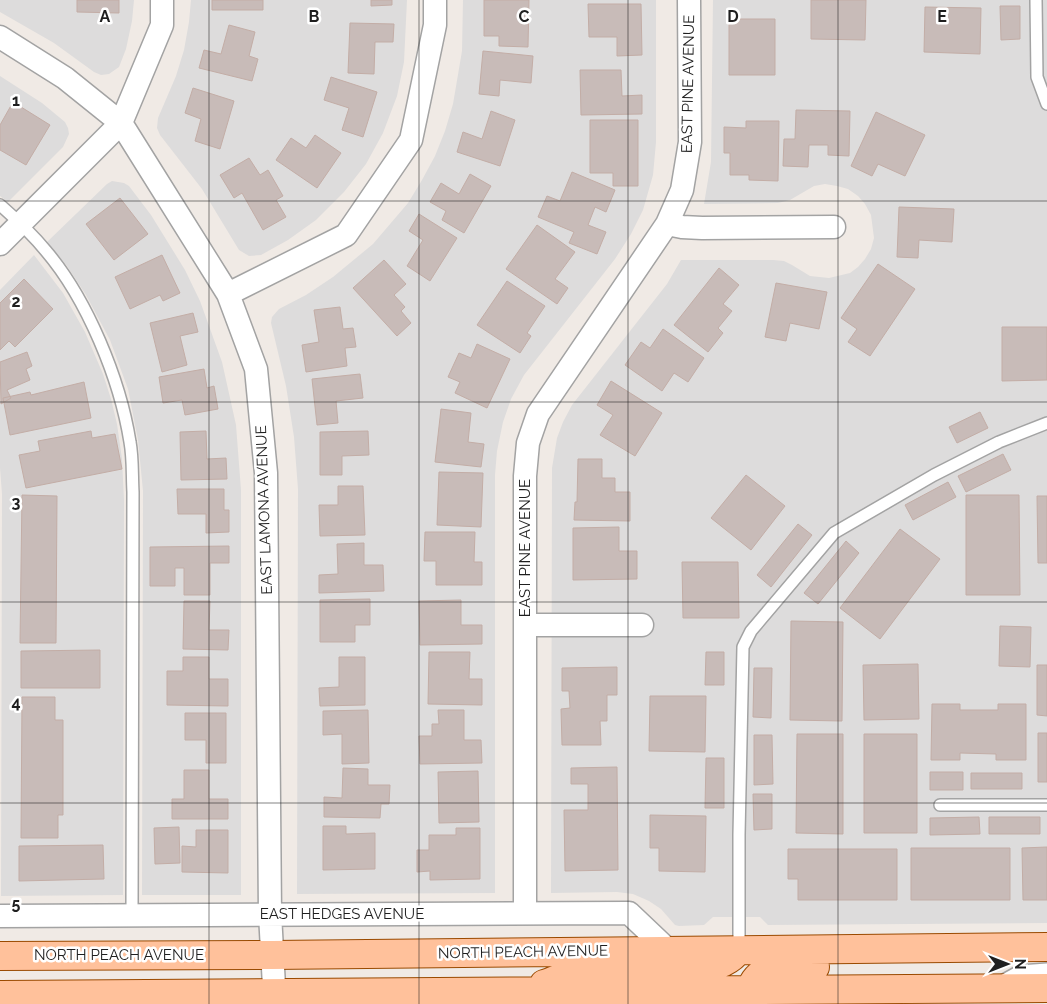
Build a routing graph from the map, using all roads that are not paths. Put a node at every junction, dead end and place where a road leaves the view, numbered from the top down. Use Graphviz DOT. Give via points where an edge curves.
graph roads {
  1 [pos="162,0"];
  2 [pos="435,0"];
  3 [pos="690,0"];
  4 [pos="1036,0"];
  5 [pos="0,37"];
  6 [pos="1047,104"];
  7 [pos="121,123"];
  8 [pos="0,205"];
  9 [pos="20,224"];
  10 [pos="667,224"];
  11 [pos="834,227"];
  12 [pos="0,244"];
  13 [pos="228,294"];
  14 [pos="1047,423"];
  15 [pos="525,625"];
  16 [pos="642,625"];
  17 [pos="940,805"];
  18 [pos="1047,805"];
  19 [pos="525,913"];
  20 [pos="270,914"];
  21 [pos="132,915"];
  22 [pos="0,916"];
  23 [pos="979,947"];
  24 [pos="1047,947"];
  25 [pos="739,949"];
  26 [pos="668,950"];
  27 [pos="115,955"];
  28 [pos="272,955"];
  29 [pos="0,956"];
  30 [pos="1047,969"];
  31 [pos="0,974"];
  32 [pos="1047,988"];
  33 [pos="990,989"];
  34 [pos="0,995"];
  35 [pos="519,998"];
  36 [pos="750,998"];
  37 [pos="275,999"];
  1 -- 7 [label="street" via="162,24"];
  2 -- 13 [label="street" via="435,24 412,140 346,235"];
  3 -- 10 [label="street, EAST PINE AVENUE" via="690,142 682,190"];
  4 -- 6 [label="lane" via="1037,76"];
  5 -- 7 [label="street, EAST LAMONA AVENUE" via="65,78"];
  7 -- 9 [label="street"];
  7 -- 13 [label="street, EAST LAMONA AVENUE"];
  8 -- 9 [label="lane"];
  9 -- 12 [label="street"];
  9 -- 21 [label="lane" via="46,251 74,290 116,384 130,442 133,492"];
  10 -- 11 [label="street" via="702,228"];
  10 -- 15 [label="street, EAST PINE AVENUE" via="538,414 528,444 525,476"];
  13 -- 20 [label="street, EAST LAMONA AVENUE" via="256,369 266,474"];
  14 -- 25 [label="lane" via="998,442 934,475 834,533 751,631 743,647"];
  15 -- 16 [label="street"];
  15 -- 19 [label="street, EAST PINE AVENUE"];
  17 -- 18 [label="lane"];
  19 -- 20 [label="street, EAST HEDGES AVENUE"];
  19 -- 26 [label="street, EAST HEDGES AVENUE" via="629,913"];
  20 -- 21 [label="street, EAST HEDGES AVENUE"];
  20 -- 28 [label="street, EAST LAMONA AVENUE"];
  21 -- 22 [label="street, EAST HEDGES AVENUE"];
  23 -- 24 [label="main road, NORTH PEACH AVENUE"];
  23 -- 25 [label="main road, NORTH PEACH AVENUE"];
  23 -- 36 [label="main road" via="914,964 781,967 760,975 752,984"];
  25 -- 26 [label="main road, NORTH PEACH AVENUE"];
  25 -- 35 [label="main road" via="729,960 709,968 583,971"];
  26 -- 28 [label="main road, NORTH PEACH AVENUE"];
  27 -- 28 [label="main road, NORTH PEACH AVENUE"];
  27 -- 29 [label="main road, NORTH PEACH AVENUE"];
  27 -- 31 [label="main road" via="46,974"];
  28 -- 37 [label="street, EAST LAMONA AVENUE"];
  30 -- 33 [label="lane" via="1020,971"];
  32 -- 33 [label="main road"];
  33 -- 36 [label="main road"];
  34 -- 37 [label="main road"];
  35 -- 36 [label="main road"];
  35 -- 37 [label="main road"];
}
